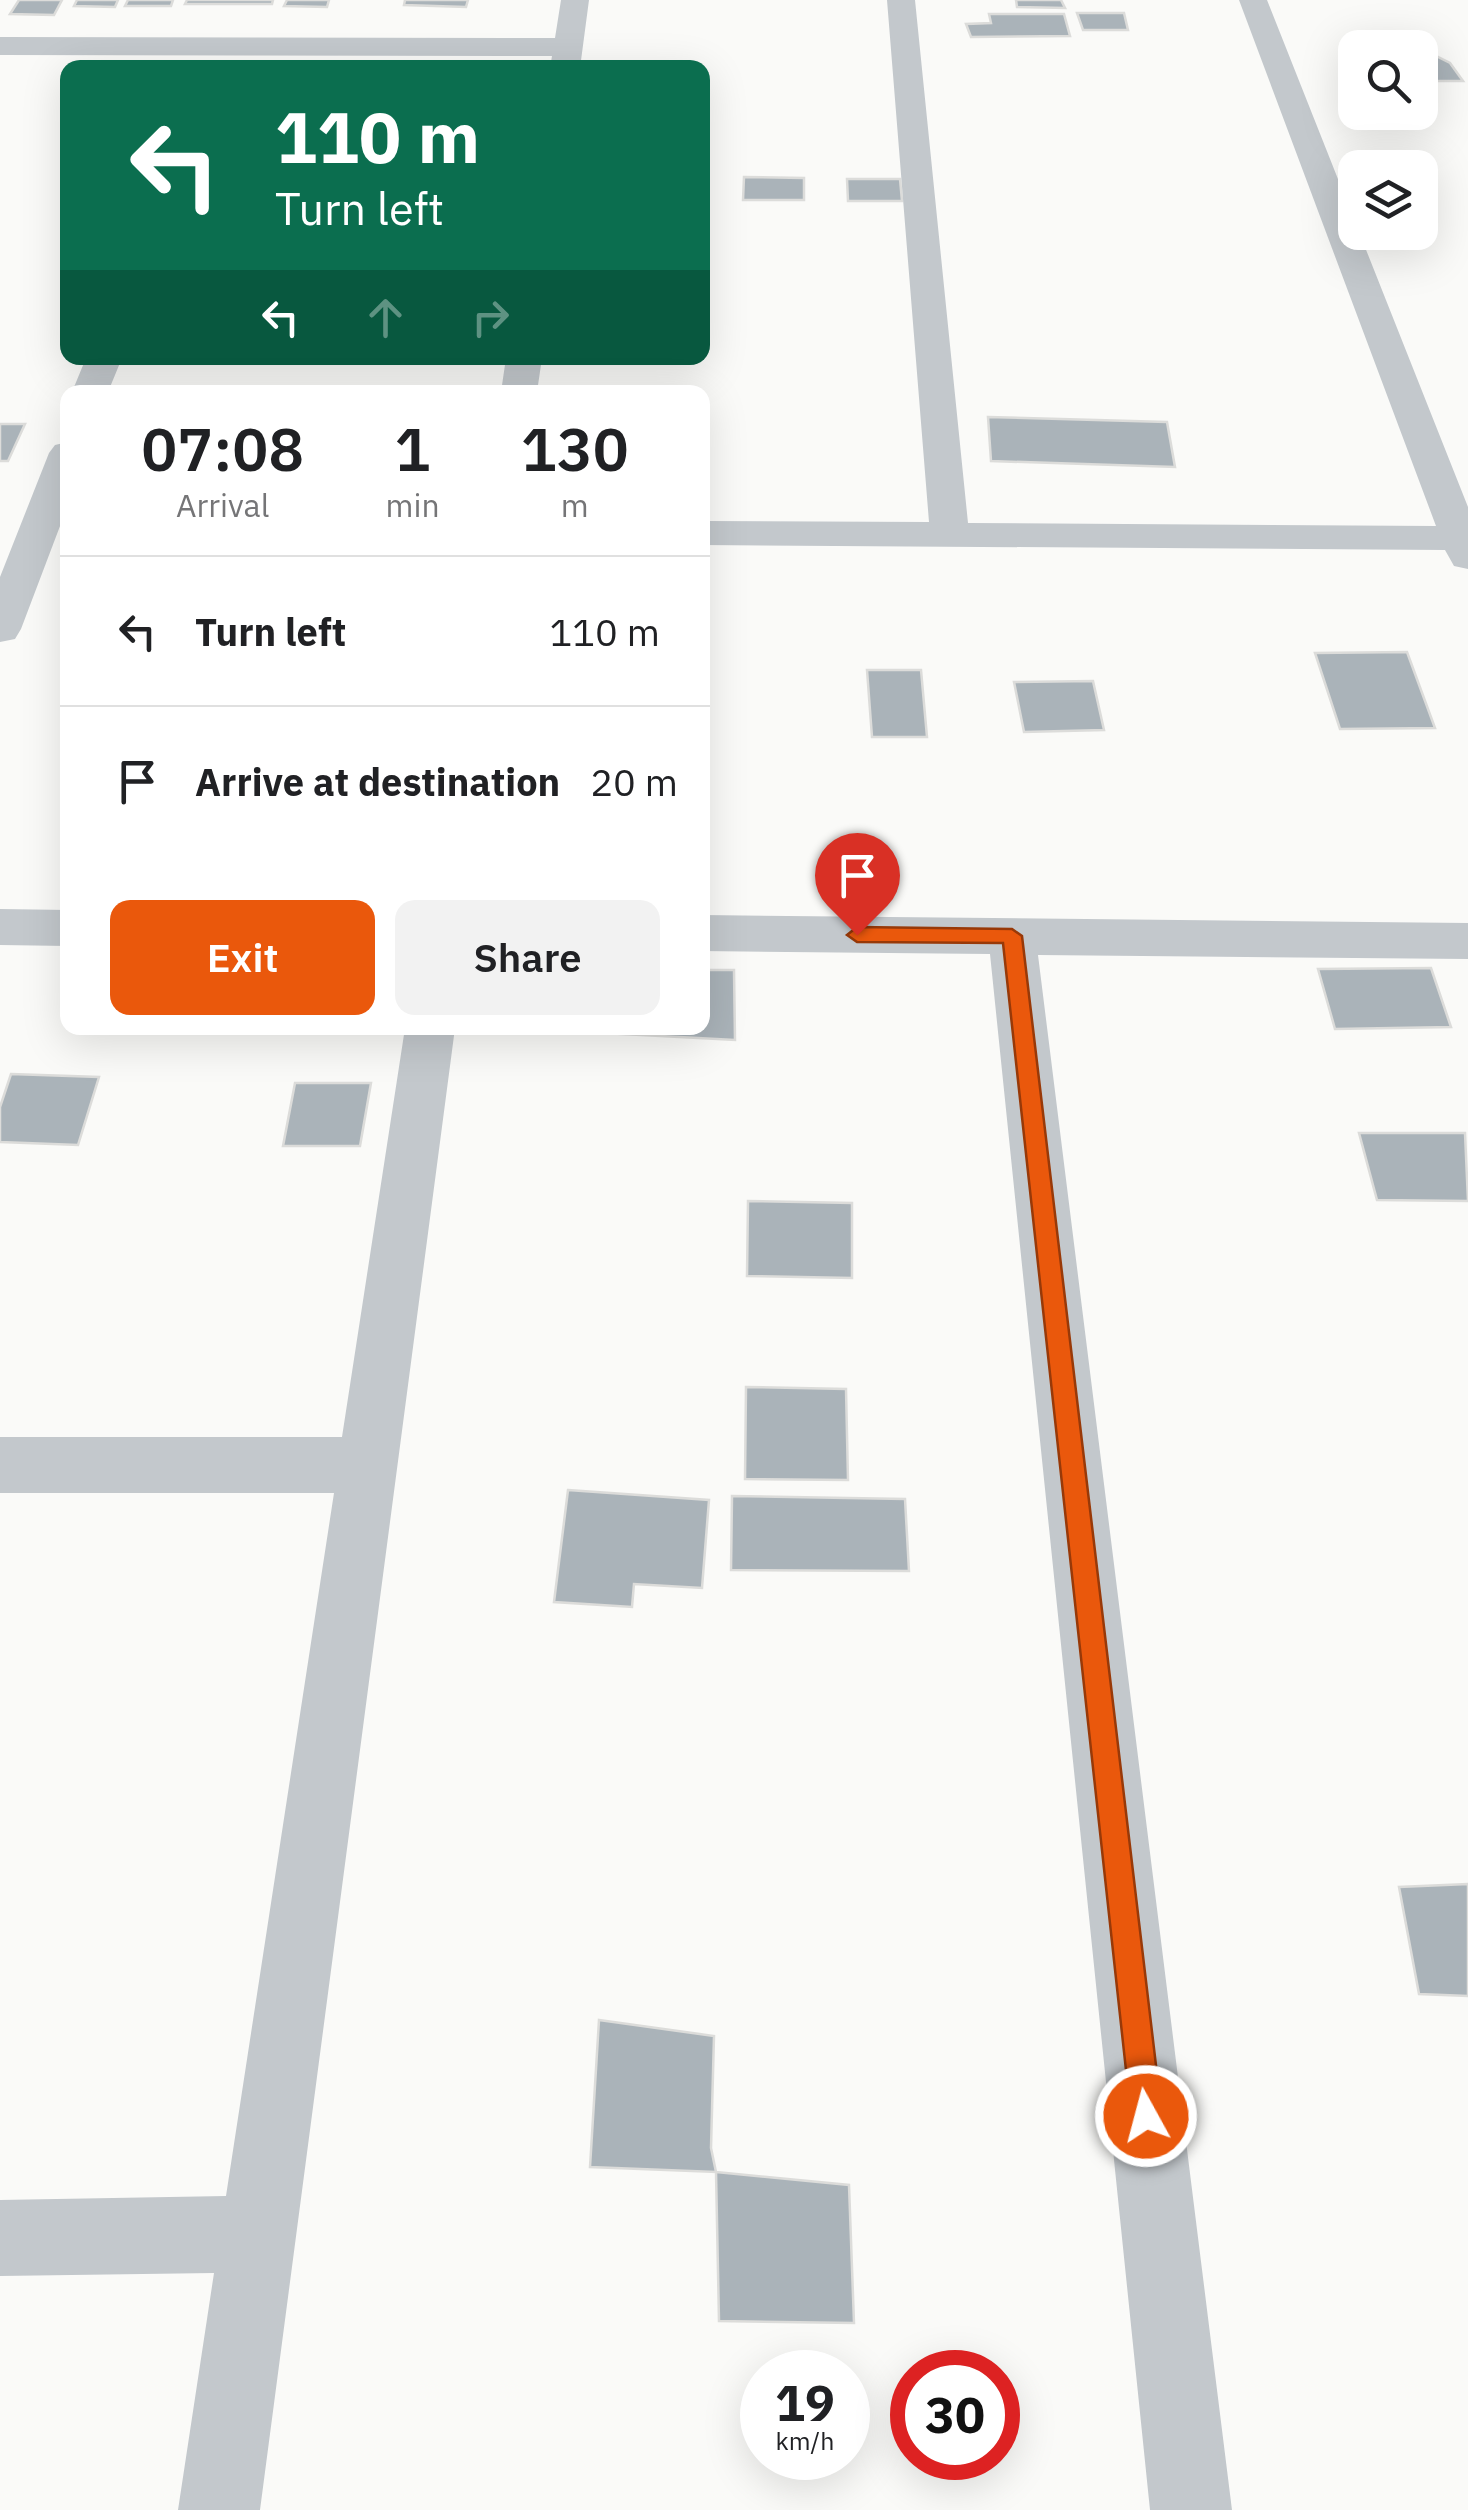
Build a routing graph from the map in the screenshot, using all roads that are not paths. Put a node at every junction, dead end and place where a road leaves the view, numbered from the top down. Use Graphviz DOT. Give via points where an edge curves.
graph roads {
  1 [pos="575,0"];
  2 [pos="901,0"];
  3 [pos="1253,0"];
  4 [pos="0,46"];
  5 [pos="218,57"];
  6 [pos="567,57"];
  7 [pos="60,471"];
  8 [pos="36,527"];
  9 [pos="710,533"];
  10 [pos="950,534"];
  11 [pos="1466,544"];
  12 [pos="0,630"];
  13 [pos="0,927"];
  14 [pos="60,928"];
  15 [pos="710,934"];
  16 [pos="1012,936"];
  17 [pos="1468,940"];
  18 [pos="429,1035"];
  19 [pos="0,1465"];
  20 [pos="367,1465"];
  21 [pos="258,2234"];
  22 [pos="0,2238"];
  23 [pos="219,2510"];
  24 [pos="1191,2510"];
  1 -- 6 [label="street"];
  2 -- 10 [label="street"];
  3 -- 11 [label="street"];
  4 -- 5 [label="street"];
  5 -- 6 [label="street"];
  7 -- 8 [label="street"];
  8 -- 12 [label="street"];
  9 -- 10 [label="street"];
  10 -- 11 [label="street"];
  13 -- 14 [label="street"];
  15 -- 16 [label="street"];
  16 -- 17 [label="street"];
  16 -- 24 [label="street"];
  18 -- 20 [label="street"];
  19 -- 20 [label="street"];
  20 -- 21 [label="street"];
  21 -- 22 [label="street"];
  21 -- 23 [label="street"];
}
